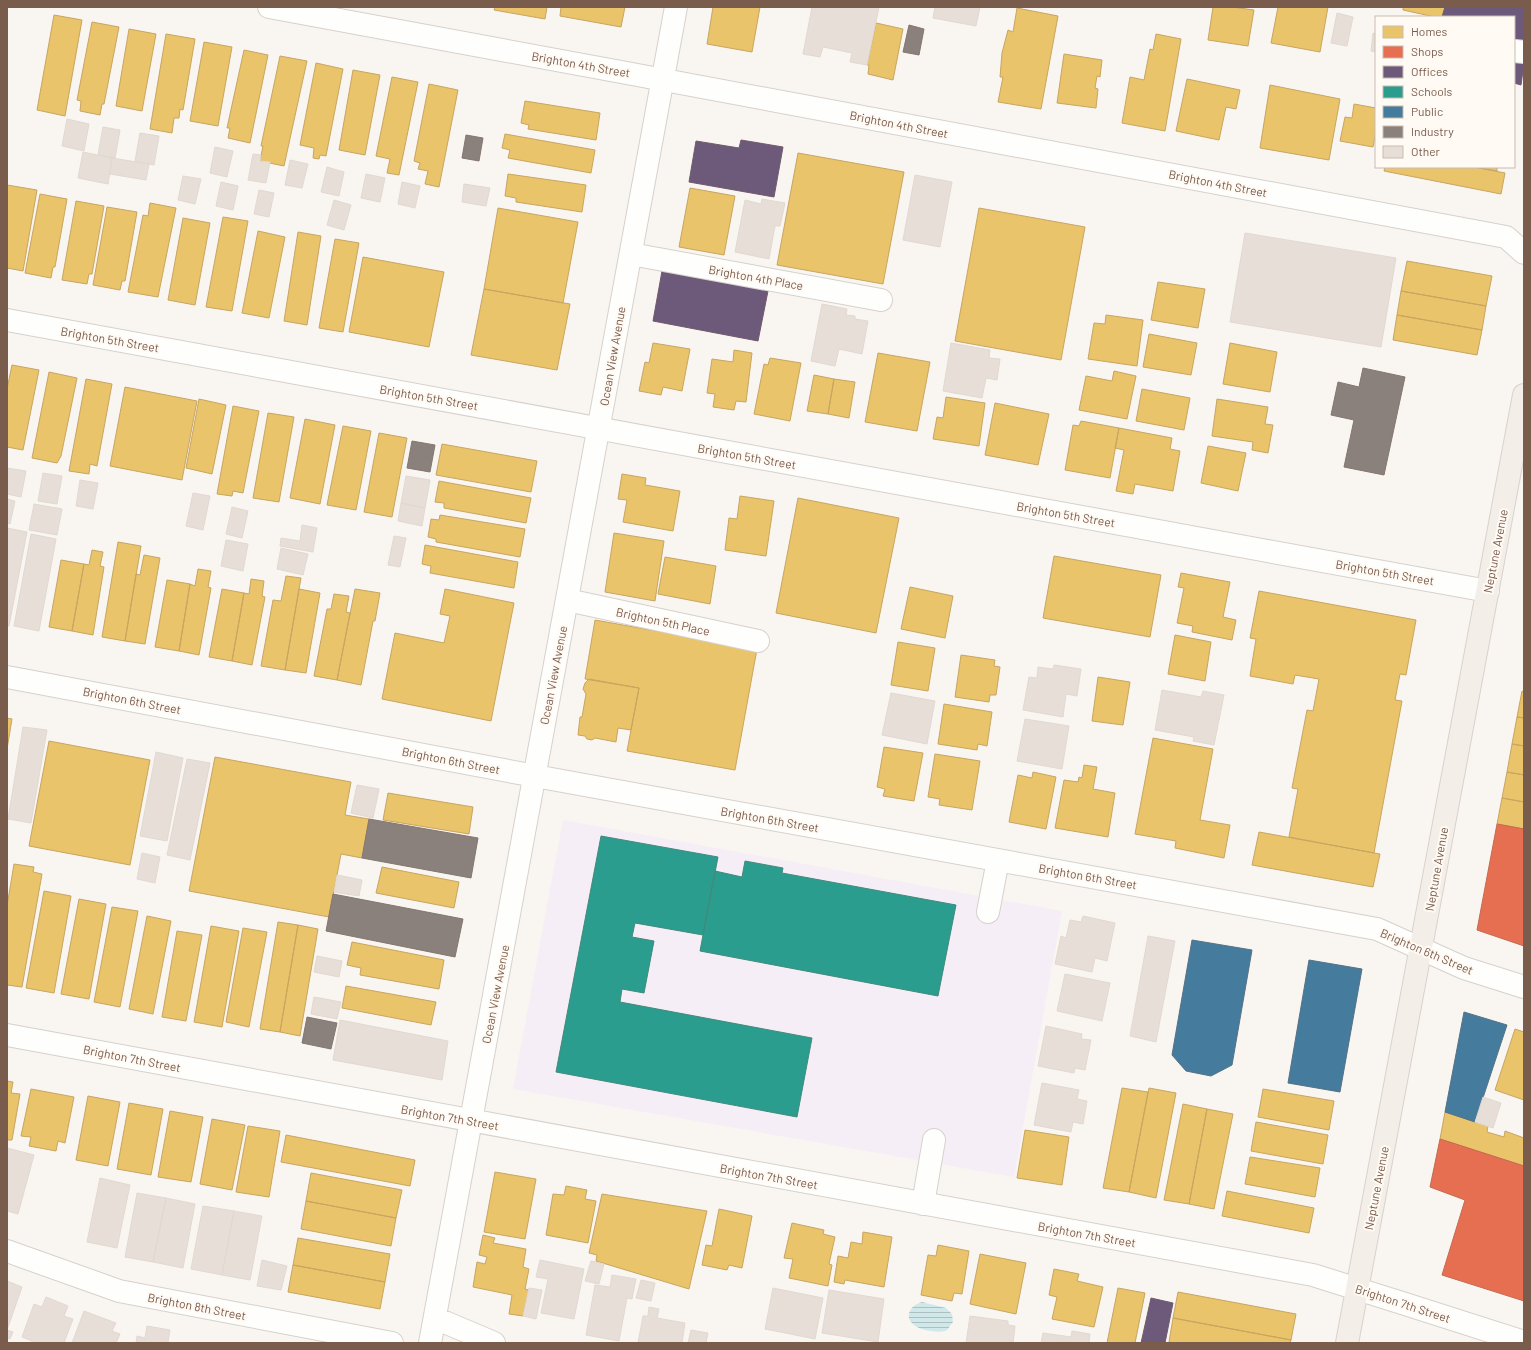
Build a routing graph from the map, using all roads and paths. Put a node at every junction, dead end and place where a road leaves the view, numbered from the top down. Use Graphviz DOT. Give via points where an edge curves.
graph roads {
  1 [pos="269,7"];
  2 [pos="676,7"];
  3 [pos="663,80"];
  4 [pos="1524,253"];
  5 [pos="630,254"];
  6 [pos="881,300"];
  7 [pos="7,320"];
  8 [pos="1524,396"];
  9 [pos="599,429"];
  10 [pos="1488,591"];
  11 [pos="567,600"];
  12 [pos="758,641"];
  13 [pos="7,677"];
  14 [pos="535,776"];
  15 [pos="998,860"];
  16 [pos="988,912"];
  17 [pos="1421,949"];
  18 [pos="1524,987"];
  19 [pos="7,1034"];
  20 [pos="471,1121"];
  21 [pos="934,1140"];
  22 [pos="922,1204"];
  23 [pos="7,1251"];
  24 [pos="1357,1289"];
  25 [pos="435,1318"];
  26 [pos="1524,1342"];
  27 [pos="392,1343"];
  28 [pos="430,1343"];
  29 [pos="494,1343"];
  30 [pos="1347,1343"];
  1 -- 3 [label="street, Brighton 4th Street"];
  2 -- 3 [label="street, Ocean View Avenue"];
  3 -- 4 [label="street, Brighton 4th Street" via="1506,237"];
  3 -- 5 [label="street, Ocean View Avenue"];
  5 -- 6 [label="street, Brighton 4th Place"];
  5 -- 9 [label="street, Ocean View Avenue"];
  7 -- 9 [label="street, Brighton 5th Street"];
  8 -- 10 [label="main road, Neptune Avenue"];
  9 -- 10 [label="street, Brighton 5th Street"];
  9 -- 11 [label="street, Ocean View Avenue"];
  10 -- 17 [label="main road, Neptune Avenue"];
  11 -- 12 [label="street, Brighton 5th Place"];
  11 -- 14 [label="street, Ocean View Avenue"];
  13 -- 14 [label="street, Brighton 6th Street"];
  14 -- 15 [label="street, Brighton 6th Street"];
  14 -- 20 [label="street, Ocean View Avenue"];
  15 -- 16 [label="street"];
  15 -- 17 [label="street, Brighton 6th Street" via="1377,929"];
  17 -- 18 [label="street, Brighton 6th Street" via="1464,968"];
  17 -- 24 [label="main road, Neptune Avenue"];
  19 -- 20 [label="street, Brighton 7th Street"];
  20 -- 22 [label="street, Brighton 7th Street"];
  20 -- 25 [label="street, Ocean View Avenue"];
  21 -- 22 [label="street"];
  22 -- 24 [label="street, Brighton 7th Street" via="1313,1275"];
  23 -- 27 [label="street, Brighton 8th Street" via="120,1291"];
  24 -- 26 [label="street, Brighton 7th Street"];
  24 -- 30 [label="main road, Neptune Avenue"];
  25 -- 28 [label="street, Ocean View Avenue"];
  25 -- 29 [label="street"];
}
